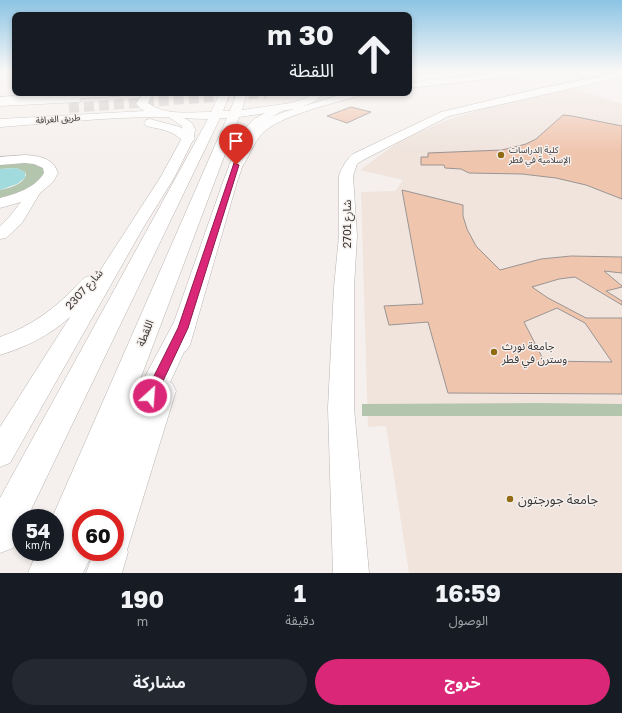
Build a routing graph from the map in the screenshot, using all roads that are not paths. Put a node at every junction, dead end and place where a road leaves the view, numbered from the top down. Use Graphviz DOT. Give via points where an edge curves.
graph roads {
  1 [pos="85,99"];
  2 [pos="94,99"];
  3 [pos="144,99"];
  4 [pos="314,99"];
  5 [pos="321,99"];
  6 [pos="338,99"];
  7 [pos="507,99"];
  8 [pos="0,100"];
  9 [pos="308,102"];
  10 [pos="0,103"];
  11 [pos="71,104"];
  12 [pos="229,104"];
  13 [pos="0,108"];
  14 [pos="278,109"];
  15 [pos="0,113"];
  16 [pos="167,115"];
  17 [pos="0,117"];
  18 [pos="82,118"];
  19 [pos="0,123"];
  20 [pos="188,138"];
  21 [pos="0,161"];
  22 [pos="236,165"];
  23 [pos="35,190"];
  24 [pos="0,203"];
  25 [pos="135,228"];
  26 [pos="0,234"];
  27 [pos="183,328"];
  28 [pos="0,346"];
  29 [pos="0,453"];
  30 [pos="94,509"];
  31 [pos="124,511"];
  32 [pos="0,535"];
  33 [pos="72,554"];
  34 [pos="108,561"];
  35 [pos="48,573"];
  36 [pos="62,573"];
  37 [pos="104,573"];
  38 [pos="351,573"];
  1 -- 11 [label="main road"];
  2 -- 11 [label="main road, طريق الغرافة"];
  3 -- 16 [label="main road" via="142,104"];
  4 -- 9 [label="main road"];
  5 -- 9 [label="main road, طريق الغرافة"];
  6 -- 22 [label="main road" via="268,122 256,132"];
  7 -- 38 [label="street, شارع 2701" via="455,110 358,157 348,169 341,408"];
  8 -- 11 [label="main road, طريق الغرافة"];
  9 -- 14 [label="main road, طريق الغرافة"];
  10 -- 11 [label="main road"];
  11 -- 13 [label="main road, طريق الغرافة"];
  11 -- 15 [label="main road, طريق الغرافة"];
  11 -- 17 [label="main road"];
  12 -- 14 [label="main road, طريق الغرافة"];
  12 -- 16 [label="main road, طريق الغرافة"];
  12 -- 32 [label="main road"];
  12 -- 35 [label="main road, اللقطة"];
  14 -- 22 [label="street" via="252,125"];
  16 -- 18 [label="main road, طريق الغرافة" via="133,114"];
  16 -- 20 [label="street" via="190,128"];
  18 -- 19 [label="main road, طريق الغرافة"];
  18 -- 20 [label="main road" via="144,121 176,130"];
  20 -- 25 [label="street" via="167,178"];
  21 -- 23 [label="street" via="34,160 49,166 50,177"];
  22 -- 27 [label="street"];
  23 -- 24 [label="street"];
  23 -- 26 [label="street" via="21,215"];
  25 -- 28 [label="street, شارع 2307" via="73,304 46,326 18,341"];
  25 -- 29 [label="street"];
  27 -- 30 [label="main road"];
  27 -- 31 [label="street"];
  33 -- 36 [label="main road"];
  34 -- 37 [label="street"];
}
